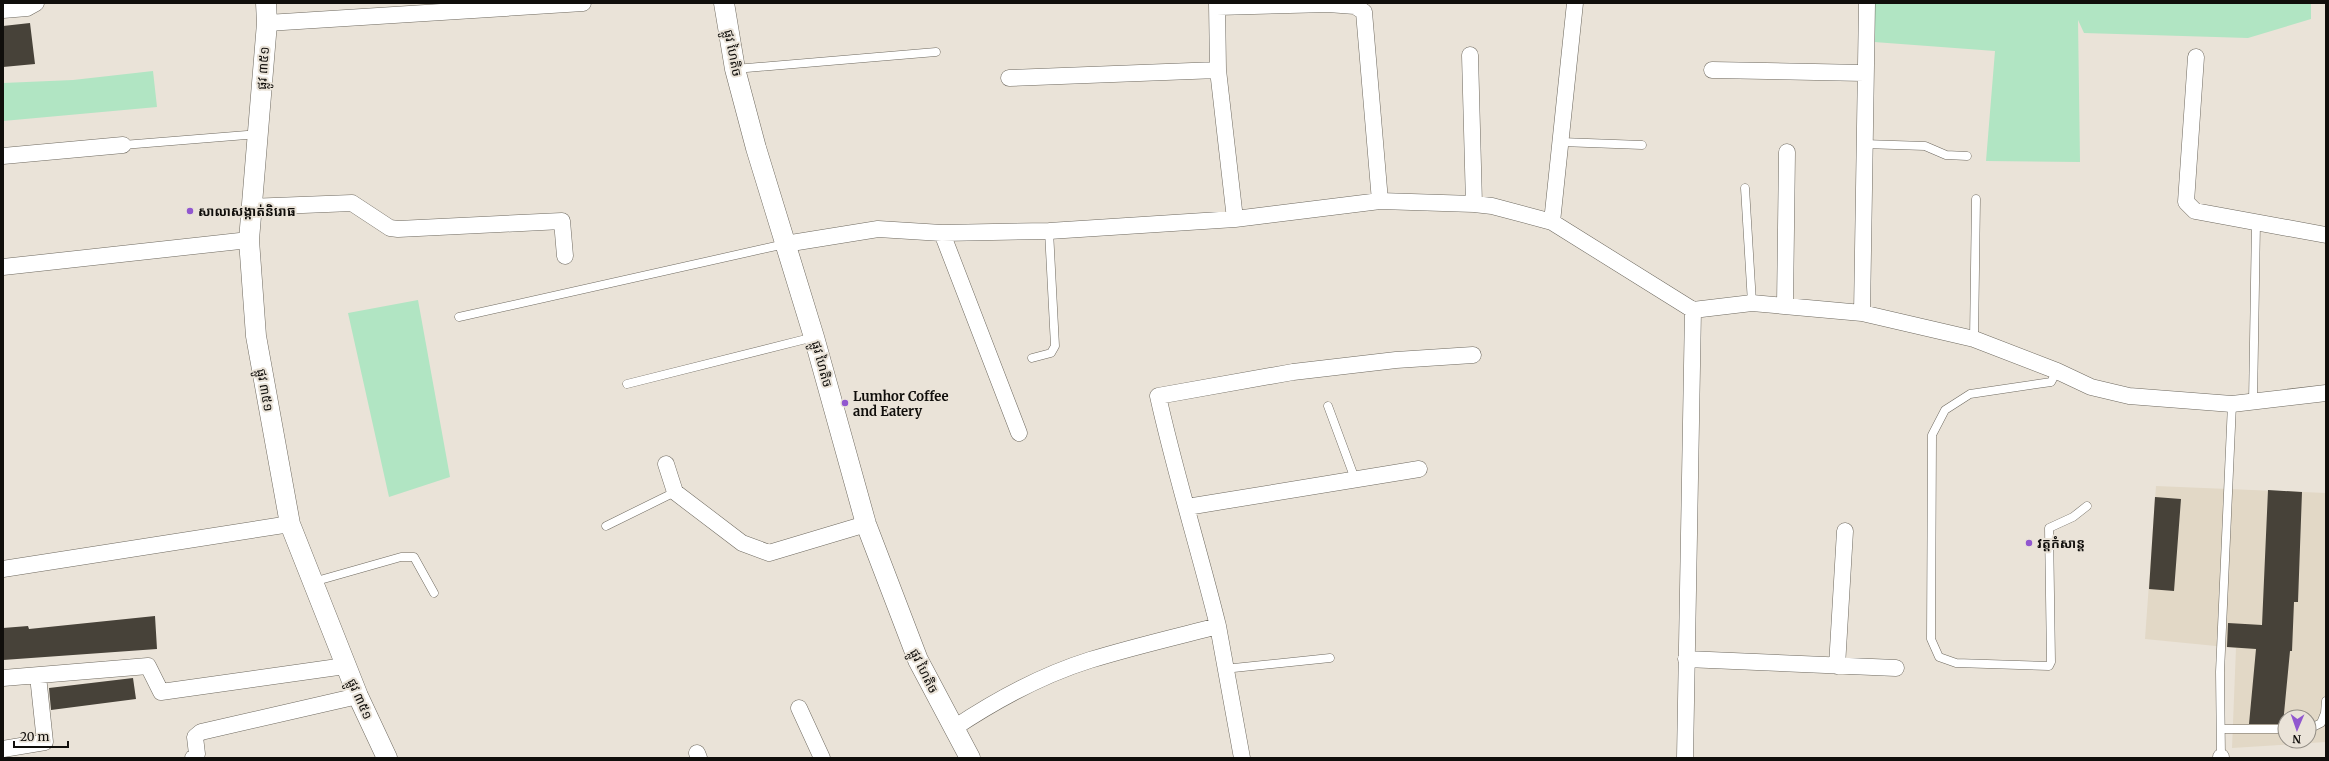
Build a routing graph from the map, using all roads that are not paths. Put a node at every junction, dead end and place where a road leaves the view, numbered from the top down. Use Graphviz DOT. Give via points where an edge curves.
graph roads {
  1 [pos="36,3"];
  2 [pos="266,3"];
  3 [pos="583,3"];
  4 [pos="724,3"];
  5 [pos="1575,3"];
  6 [pos="1867,3"];
  7 [pos="1218,5"];
  8 [pos="3,10"];
  9 [pos="267,23"];
  10 [pos="936,52"];
  11 [pos="1470,55"];
  12 [pos="2196,57"];
  13 [pos="735,69"];
  14 [pos="1218,70"];
  15 [pos="1712,70"];
  16 [pos="1864,73"];
  17 [pos="1009,78"];
  18 [pos="258,134"];
  19 [pos="1561,142"];
  20 [pos="1864,144"];
  21 [pos="123,145"];
  22 [pos="1642,145"];
  23 [pos="1787,152"];
  24 [pos="3,156"];
  25 [pos="1967,156"];
  26 [pos="1745,188"];
  27 [pos="1976,199"];
  28 [pos="1380,201"];
  29 [pos="1474,204"];
  30 [pos="251,206"];
  31 [pos="1235,219"];
  32 [pos="1552,222"];
  33 [pos="2256,223"];
  34 [pos="1050,231"];
  35 [pos="942,233"];
  36 [pos="2326,235"];
  37 [pos="249,240"];
  38 [pos="784,244"];
  39 [pos="565,256"];
  40 [pos="3,267"];
  41 [pos="1752,303"];
  42 [pos="1785,305"];
  43 [pos="1693,310"];
  44 [pos="1862,313"];
  45 [pos="459,318"];
  46 [pos="814,337"];
  47 [pos="1974,339"];
  48 [pos="1473,355"];
  49 [pos="1032,358"];
  50 [pos="2057,371"];
  51 [pos="627,384"];
  52 [pos="2326,393"];
  53 [pos="2253,402"];
  54 [pos="2232,404"];
  55 [pos="1328,406"];
  56 [pos="1019,433"];
  57 [pos="666,464"];
  58 [pos="1419,469"];
  59 [pos="1355,479"];
  60 [pos="675,492"];
  61 [pos="2087,506"];
  62 [pos="1187,507"];
  63 [pos="290,524"];
  64 [pos="866,524"];
  65 [pos="606,526"];
  66 [pos="1845,531"];
  67 [pos="3,569"];
  68 [pos="313,582"];
  69 [pos="434,593"];
  70 [pos="1218,626"];
  71 [pos="1330,658"];
  72 [pos="1686,659"];
  73 [pos="345,666"];
  74 [pos="1837,666"];
  75 [pos="1896,668"];
  76 [pos="1224,669"];
  77 [pos="38,676"];
  78 [pos="3,678"];
  79 [pos="358,696"];
  80 [pos="2326,701"];
  81 [pos="799,708"];
  82 [pos="2317,725"];
  83 [pos="954,728"];
  84 [pos="2221,729"];
  85 [pos="2277,729"];
  86 [pos="3,749"];
  87 [pos="193,758"];
  88 [pos="386,758"];
  89 [pos="822,758"];
  90 [pos="970,758"];
  91 [pos="1242,758"];
  92 [pos="1685,758"];
  93 [pos="2221,758"];
  1 -- 8 [label="street" via="27,8"];
  2 -- 9 [label="street, ផ្លូវ ៣៥១"];
  3 -- 9 [label="street"];
  4 -- 13 [label="street, ផ្លូវ ហៃតិច"];
  5 -- 19 [label="street"];
  6 -- 16 [label="street"];
  7 -- 14 [label="street"];
  7 -- 28 [label="street" via="1328,4 1355,6 1364,12"];
  9 -- 18 [label="street, ផ្លូវ ៣៥១"];
  10 -- 13 [label="lane"];
  11 -- 29 [label="street"];
  12 -- 33 [label="street" via="2186,202 2195,211"];
  13 -- 38 [label="street, ផ្លូវ ហៃតិច"];
  14 -- 17 [label="street"];
  14 -- 31 [label="street"];
  15 -- 16 [label="street"];
  16 -- 20 [label="street"];
  18 -- 21 [label="lane"];
  18 -- 30 [label="street, ផ្លូវ ៣៥១"];
  19 -- 22 [label="lane"];
  19 -- 32 [label="street"];
  20 -- 25 [label="lane" via="1926,146 1946,155"];
  20 -- 44 [label="street"];
  21 -- 24 [label="street"];
  23 -- 42 [label="street"];
  26 -- 41 [label="lane"];
  27 -- 47 [label="lane"];
  28 -- 29 [label="street"];
  28 -- 31 [label="street"];
  29 -- 32 [label="street" via="1492,206"];
  30 -- 37 [label="street, ផ្លូវ ៣៥១"];
  30 -- 39 [label="street" via="352,204 390,228 398,229 562,221"];
  31 -- 34 [label="street"];
  32 -- 43 [label="street"];
  33 -- 36 [label="street"];
  33 -- 53 [label="lane"];
  34 -- 35 [label="street"];
  34 -- 49 [label="lane" via="1055,346 1051,353"];
  35 -- 38 [label="street" via="878,229"];
  35 -- 56 [label="street"];
  37 -- 40 [label="street"];
  37 -- 63 [label="street, ផ្លូវ ៣៥១" via="256,336"];
  38 -- 45 [label="lane"];
  38 -- 46 [label="street, ផ្លូវ ហៃតិច"];
  41 -- 42 [label="street"];
  41 -- 43 [label="street"];
  42 -- 44 [label="street"];
  43 -- 72 [label="street"];
  44 -- 47 [label="street"];
  46 -- 51 [label="lane"];
  46 -- 64 [label="street, ផ្លូវ ហៃតិច"];
  47 -- 50 [label="street"];
  48 -- 62 [label="street" via="1396,360 1293,372 1158,396 1172,460"];
  50 -- 54 [label="street" via="2091,387 2129,396"];
  50 -- 61 [label="lane" via="2051,382 1970,394 1945,410 1932,435 1931,639 1939,657 1956,663 2049,666 2049,528 2073,517"];
  52 -- 53 [label="street"];
  53 -- 54 [label="street"];
  54 -- 84 [label="lane" via="2220,672"];
  55 -- 59 [label="lane"];
  57 -- 60 [label="street"];
  58 -- 59 [label="street"];
  59 -- 62 [label="street"];
  60 -- 64 [label="street" via="742,543 769,553"];
  60 -- 65 [label="lane"];
  62 -- 70 [label="street"];
  63 -- 67 [label="street"];
  63 -- 68 [label="street, ផ្លូវ ៣៥១"];
  64 -- 83 [label="street, ផ្លូវ ហៃតិច" via="918,660"];
  66 -- 74 [label="street"];
  68 -- 69 [label="lane" via="401,557 414,557"];
  68 -- 73 [label="street, ផ្លូវ ៣៥១"];
  70 -- 76 [label="street"];
  70 -- 83 [label="street" via="1090,660 1034,682"];
  71 -- 76 [label="lane"];
  72 -- 74 [label="street"];
  72 -- 92 [label="street"];
  73 -- 77 [label="street" via="161,692 148,666"];
  73 -- 79 [label="street, ផ្លូវ ៣៥១"];
  74 -- 75 [label="street"];
  76 -- 91 [label="street"];
  77 -- 78 [label="street"];
  77 -- 86 [label="street" via="45,742"];
  79 -- 87 [label="street" via="201,732 195,737 197,754"];
  79 -- 88 [label="street, ផ្លូវ ៣៥១"];
  80 -- 82 [label="lane" via="2325,713 2321,723"];
  81 -- 89 [label="street"];
  83 -- 90 [label="street, ផ្លូវ ហៃតិច"];
  84 -- 85 [label="lane"];
  84 -- 93 [label="lane"];
}
